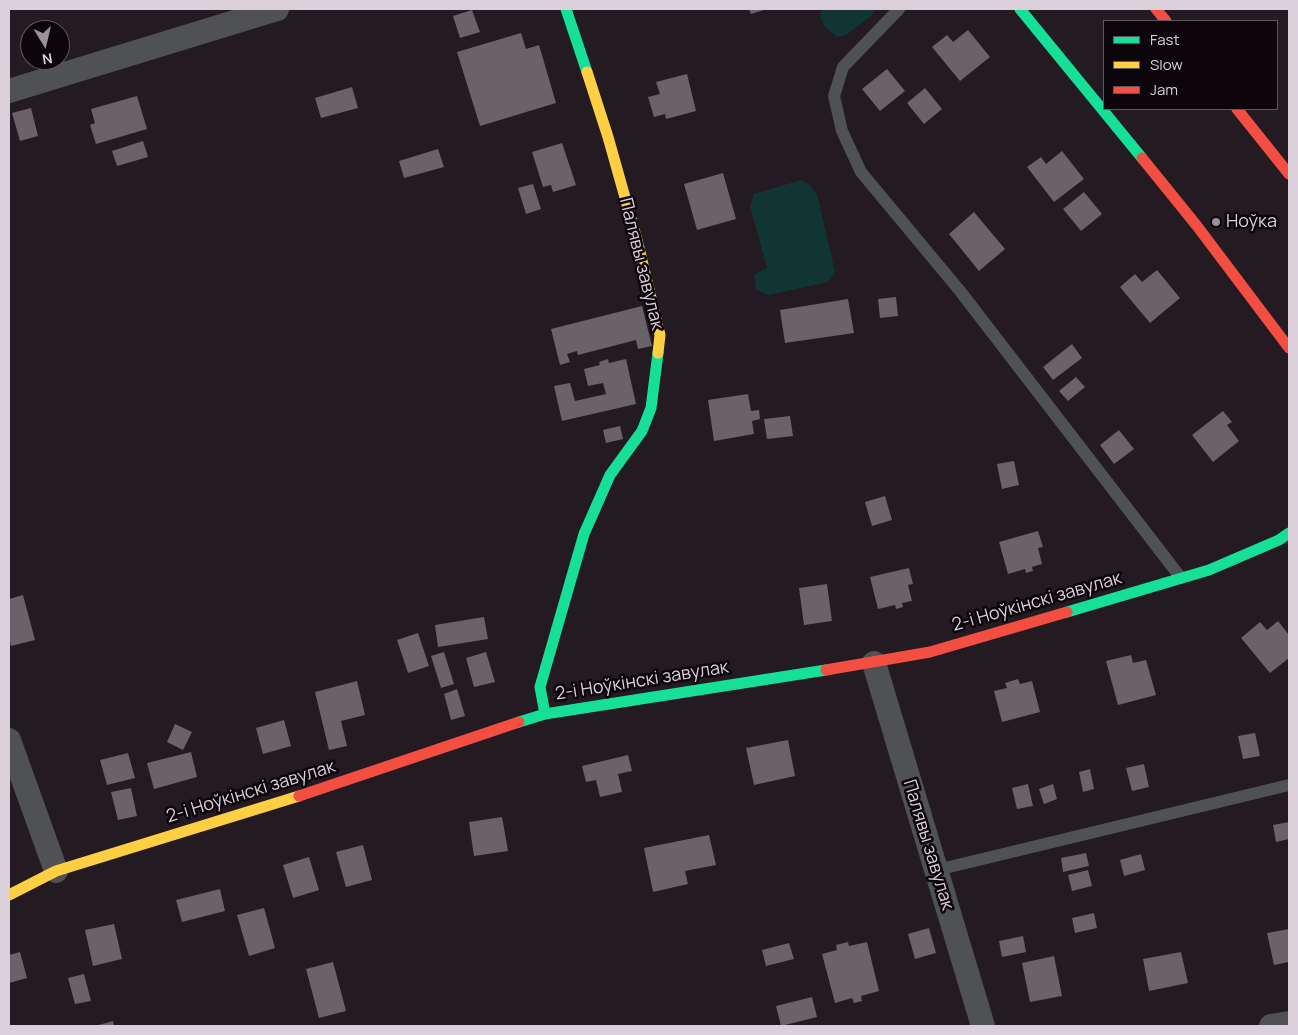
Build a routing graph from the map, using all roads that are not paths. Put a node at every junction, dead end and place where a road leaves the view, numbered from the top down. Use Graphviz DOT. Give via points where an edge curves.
graph roads {
  1 [pos="277,9"];
  2 [pos="566,9"];
  3 [pos="898,9"];
  4 [pos="1020,9"];
  5 [pos="1156,9"];
  6 [pos="1165,20"];
  7 [pos="9,91"];
  8 [pos="1238,110"];
  9 [pos="1289,174"];
  10 [pos="1289,348"];
  11 [pos="1289,533"];
  12 [pos="1181,578"];
  13 [pos="874,664"];
  14 [pos="545,714"];
  15 [pos="9,740"];
  16 [pos="1289,785"];
  17 [pos="937,870"];
  18 [pos="56,871"];
  19 [pos="9,895"];
  20 [pos="1289,1023"];
  21 [pos="983,1026"];
  22 [pos="1271,1026"];
  1 -- 7 [label="street"];
  2 -- 14 [label="street, Палявы завулак" via="624,194 660,335 651,408 642,431 610,475 584,534 540,687"];
  3 -- 12 [label="lane" via="843,67 834,96 842,131 861,172 960,291"];
  4 -- 10 [label="street" via="1197,226"];
  5 -- 6 [label="street"];
  8 -- 9 [label="street"];
  11 -- 12 [label="street, 2-і Ноўкінскі завулак" via="1209,570"];
  12 -- 13 [label="street, 2-і Ноўкінскі завулак" via="930,652"];
  13 -- 14 [label="street, 2-і Ноўкінскі завулак"];
  13 -- 17 [label="street, Палявы завулак"];
  14 -- 18 [label="street, 2-і Ноўкінскі завулак" via="301,795"];
  15 -- 18 [label="street"];
  16 -- 17 [label="lane"];
  17 -- 21 [label="street, Палявы завулак"];
  18 -- 19 [label="street, 2-і Ноўкінскі завулак"];
  20 -- 22 [label="street"];
}
